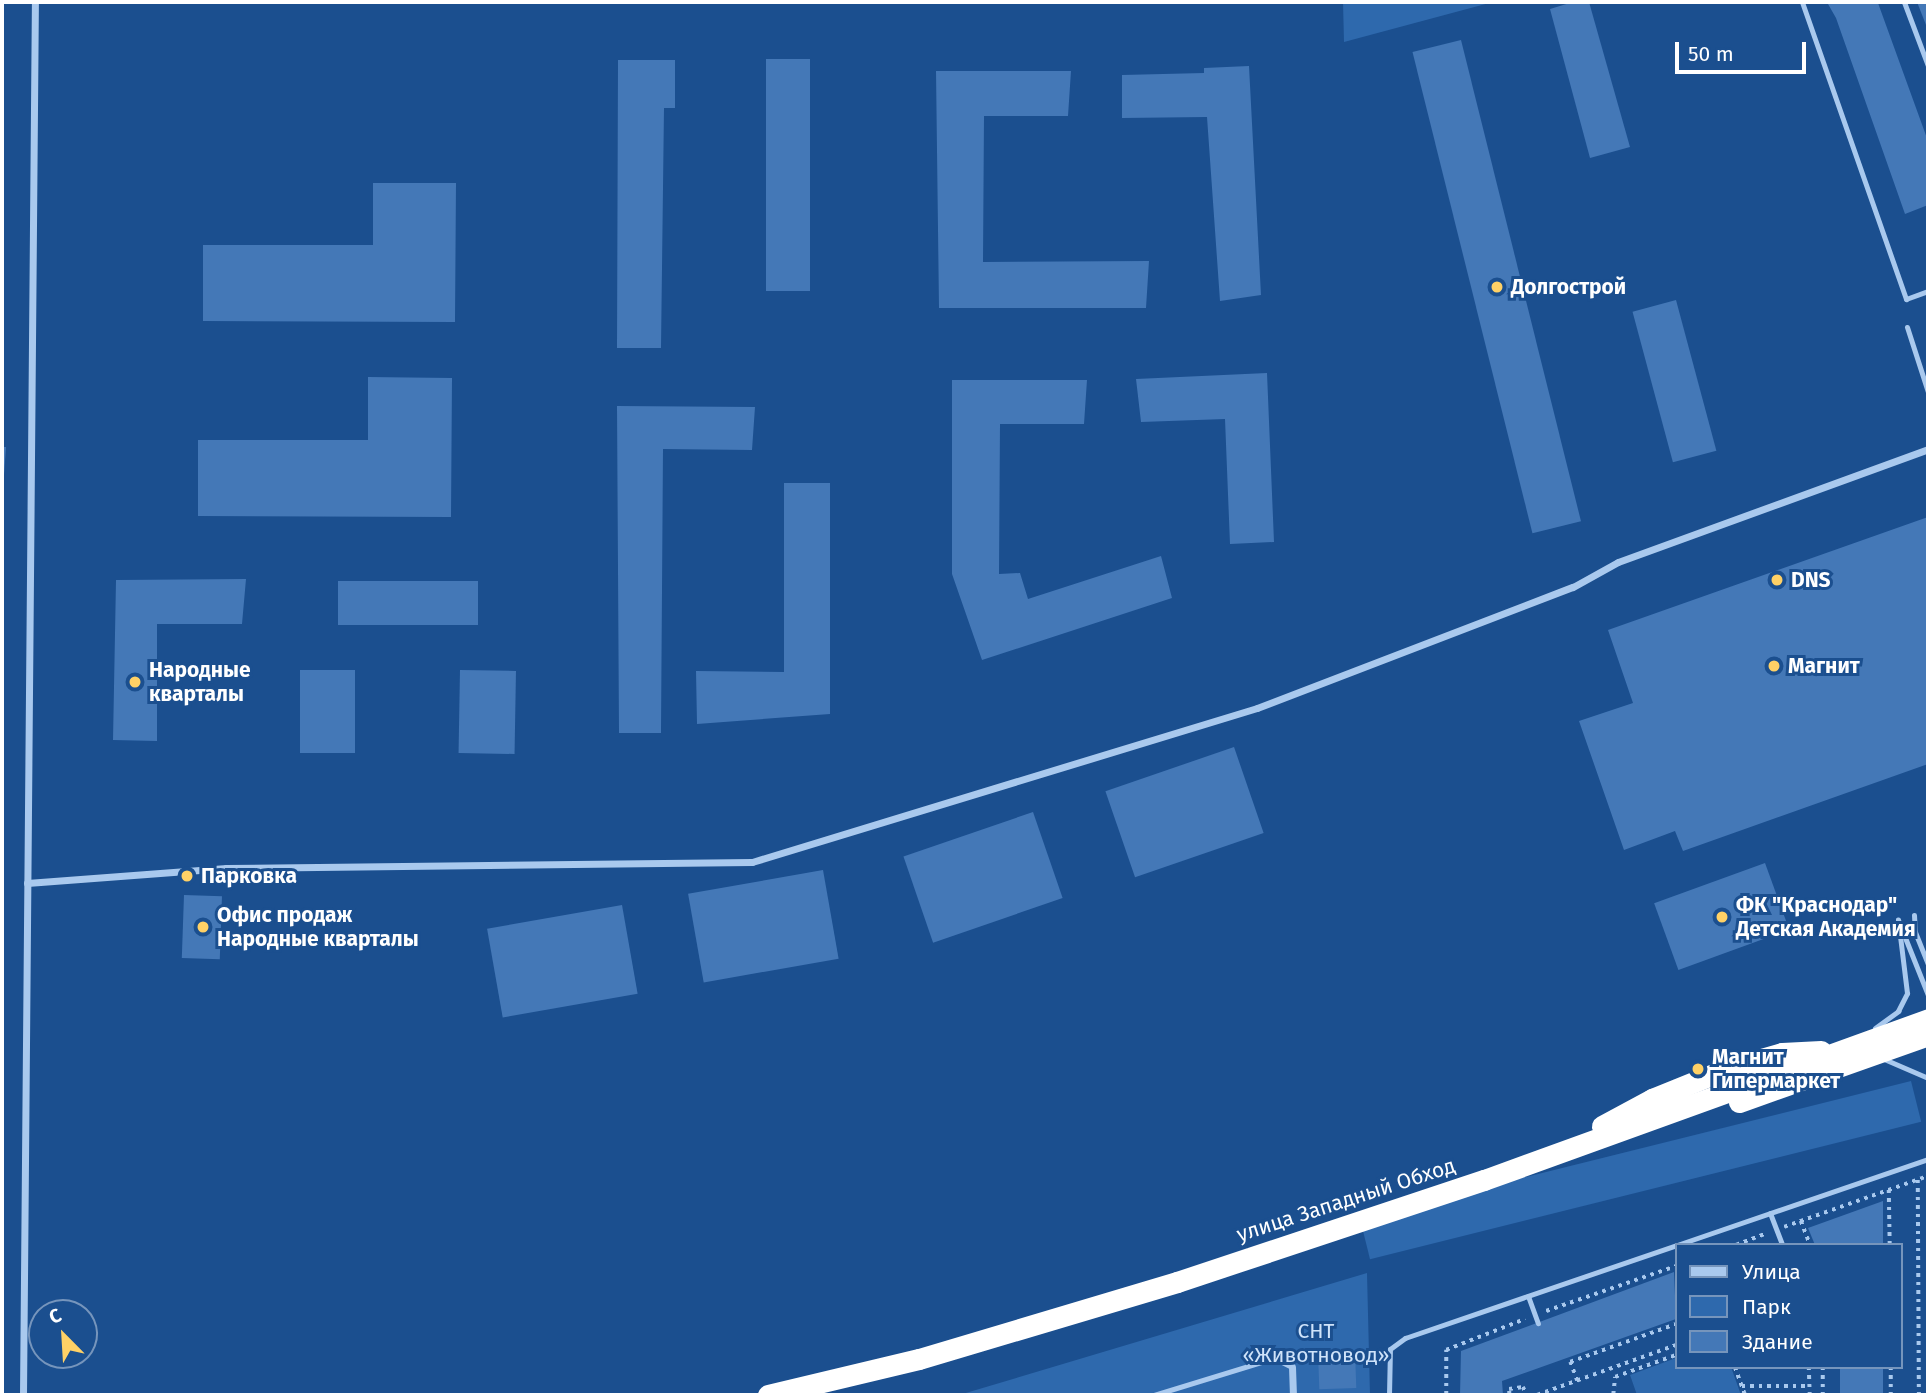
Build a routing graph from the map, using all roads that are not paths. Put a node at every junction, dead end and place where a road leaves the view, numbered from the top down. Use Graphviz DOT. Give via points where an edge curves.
graph roads {
  1 [pos="35,2"];
  2 [pos="1802,2"];
  3 [pos="1904,2"];
  4 [pos="1928,66"];
  5 [pos="1928,294"];
  6 [pos="1907,327"];
  7 [pos="1928,392"];
  8 [pos="1928,449"];
  9 [pos="27,883"];
  10 [pos="1914,915"];
  11 [pos="1928,967"];
  12 [pos="1928,995"];
  13 [pos="1928,1019"];
  14 [pos="1928,1035"];
  15 [pos="1834,1053"];
  16 [pos="1863,1058"];
  17 [pos="1928,1078"];
  18 [pos="1928,1159"];
  19 [pos="1770,1213"];
  20 [pos="1682,1243"];
  21 [pos="1781,1243"];
  22 [pos="1674,1246"];
  23 [pos="1528,1296"];
  24 [pos="1538,1323"];
  25 [pos="1292,1367"];
  26 [pos="23,1395"];
  27 [pos="768,1395"];
  28 [pos="825,1395"];
  29 [pos="1154,1395"];
  30 [pos="1293,1395"];
  31 [pos="1389,1395"];
  1 -- 9 [label="street"];
  2 -- 5 [label="lane" via="1906,299"];
  3 -- 4 [label="lane"];
  6 -- 7 [label="lane"];
  8 -- 9 [label="street" via="1618,562 1573,587 1257,708 752,862 226,868"];
  9 -- 26 [label="street"];
  10 -- 11 [label="lane"];
  12 -- 15 [label="lane" via="1898,920 1908,976 1903,1002 1892,1017"];
  13 -- 15 [label="highway, улица Западный Обход"];
  14 -- 16 [label="highway, улица Западный Обход"];
  15 -- 27 [label="highway, улица Западный Обход" via="1567,1150 1177,1282 919,1359"];
  16 -- 17 [label="lane" via="1891,1059"];
  16 -- 28 [label="highway, улица Западный Обход" via="1406,1220 937,1367"];
  18 -- 19 [label="lane"];
  19 -- 20 [label="lane"];
  19 -- 21 [label="lane"];
  22 -- 23 [label="lane"];
  23 -- 24 [label="lane"];
  23 -- 31 [label="lane" via="1395,1344 1389,1356"];
  25 -- 29 [label="lane" via="1274,1357"];
  25 -- 30 [label="street"];
}
